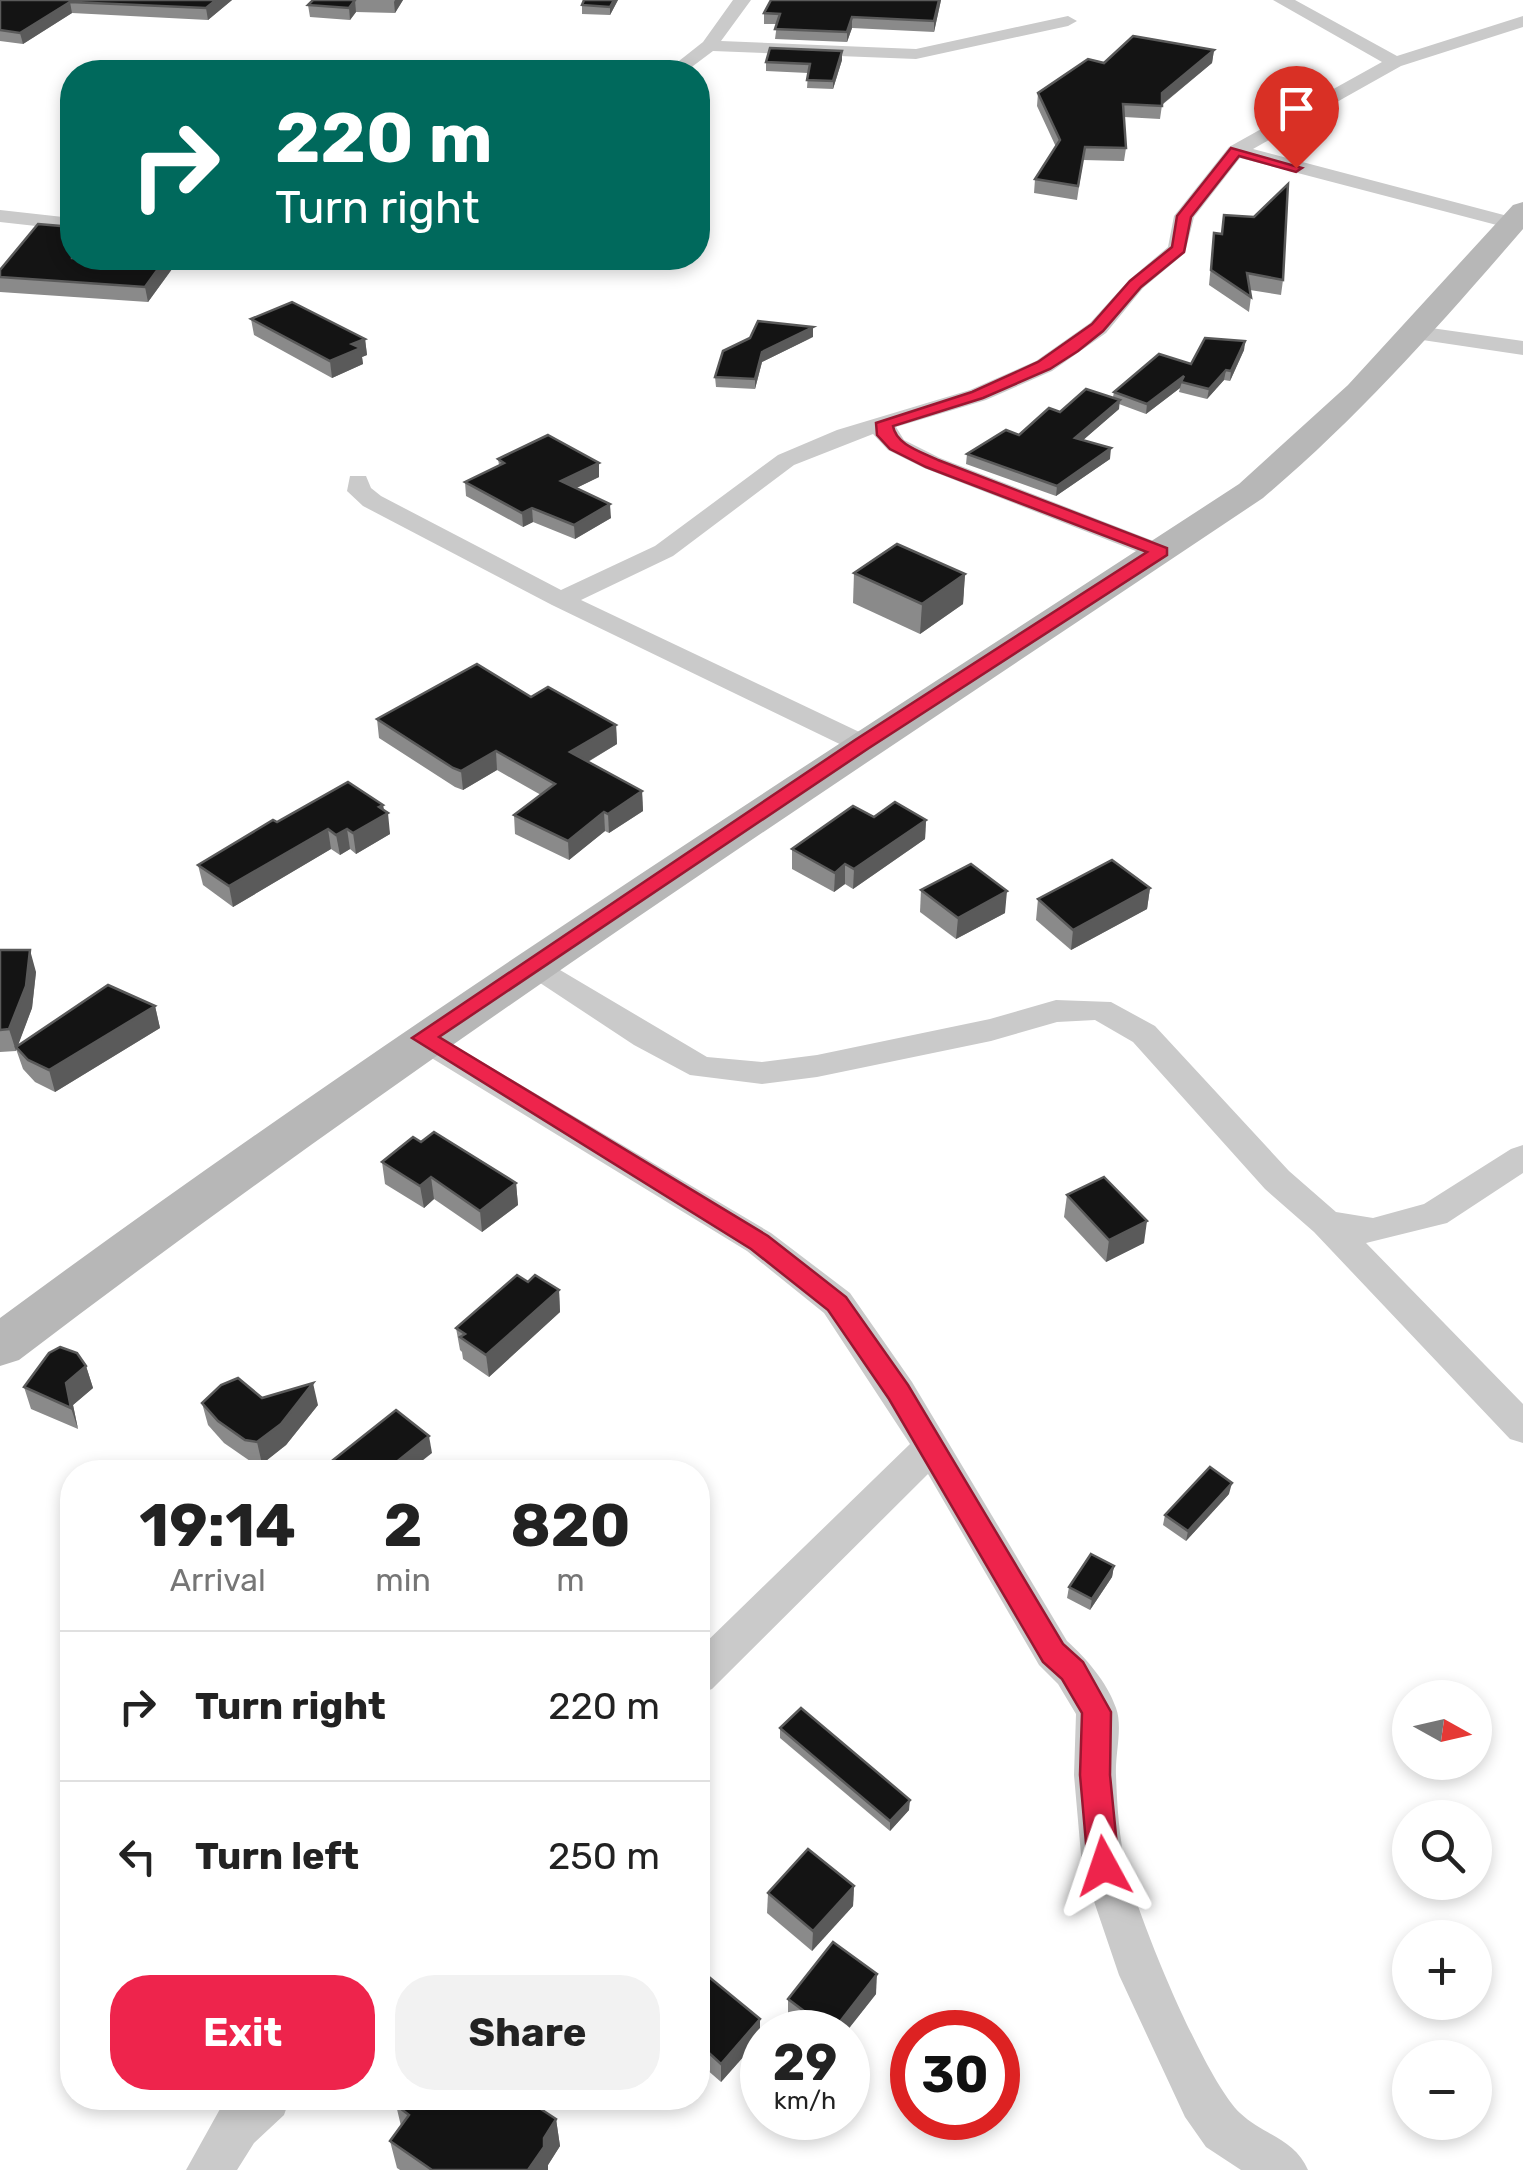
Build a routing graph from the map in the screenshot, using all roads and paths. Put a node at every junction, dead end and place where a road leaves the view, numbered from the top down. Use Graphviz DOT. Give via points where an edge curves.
graph roads {
  1 [pos="742,0"];
  2 [pos="1282,0"];
  3 [pos="1068,21"];
  4 [pos="1523,21"];
  5 [pos="710,46"];
  6 [pos="691,60"];
  7 [pos="1395,62"];
  8 [pos="1236,151"];
  9 [pos="0,216"];
  10 [pos="1520,216"];
  11 [pos="60,223"];
  12 [pos="1417,332"];
  13 [pos="1523,348"];
  14 [pos="884,423"];
  15 [pos="358,481"];
  16 [pos="1160,552"];
  17 [pos="561,600"];
  18 [pos="862,744"];
  19 [pos="533,964"];
  20 [pos="423,1038"];
  21 [pos="1523,1157"];
  22 [pos="1326,1222"];
  23 [pos="0,1346"];
  24 [pos="1523,1428"];
  25 [pos="932,1448"];
  26 [pos="710,1664"];
  27 [pos="254,2110"];
  28 [pos="210,2170"];
  29 [pos="1284,2170"];
  1 -- 5 [label="street"];
  2 -- 7 [label="street"];
  3 -- 5 [label="street" via="916,54"];
  4 -- 7 [label="street"];
  5 -- 6 [label="street"];
  7 -- 8 [label="street"];
  8 -- 10 [label="street"];
  8 -- 14 [label="street" via="1184,216 1178,249 1073,348 978,395"];
  9 -- 11 [label="street"];
  10 -- 12 [label="street"];
  12 -- 13 [label="street"];
  12 -- 16 [label="street" via="1308,446"];
  14 -- 16 [label="street" via="896,445 932,463"];
  14 -- 17 [label="street" via="786,460 664,551"];
  15 -- 17 [label="street" via="372,502"];
  16 -- 18 [label="street"];
  17 -- 18 [label="street"];
  18 -- 19 [label="street"];
  19 -- 20 [label="street"];
  19 -- 22 [label="street" via="701,1067 762,1073 991,1030 1056,1010 1100,1009 1144,1034 1276,1180"];
  20 -- 23 [label="street"];
  20 -- 25 [label="street" via="759,1242 837,1303"];
  21 -- 22 [label="street" via="1435,1214 1373,1231"];
  22 -- 24 [label="street"];
  25 -- 26 [label="street"];
  25 -- 29 [label="street" via="1053,1653 1072,1670 1096,1712 1104,1866 1142,1975 1202,2100 1224,2130"];
  27 -- 28 [label="street"];
}
